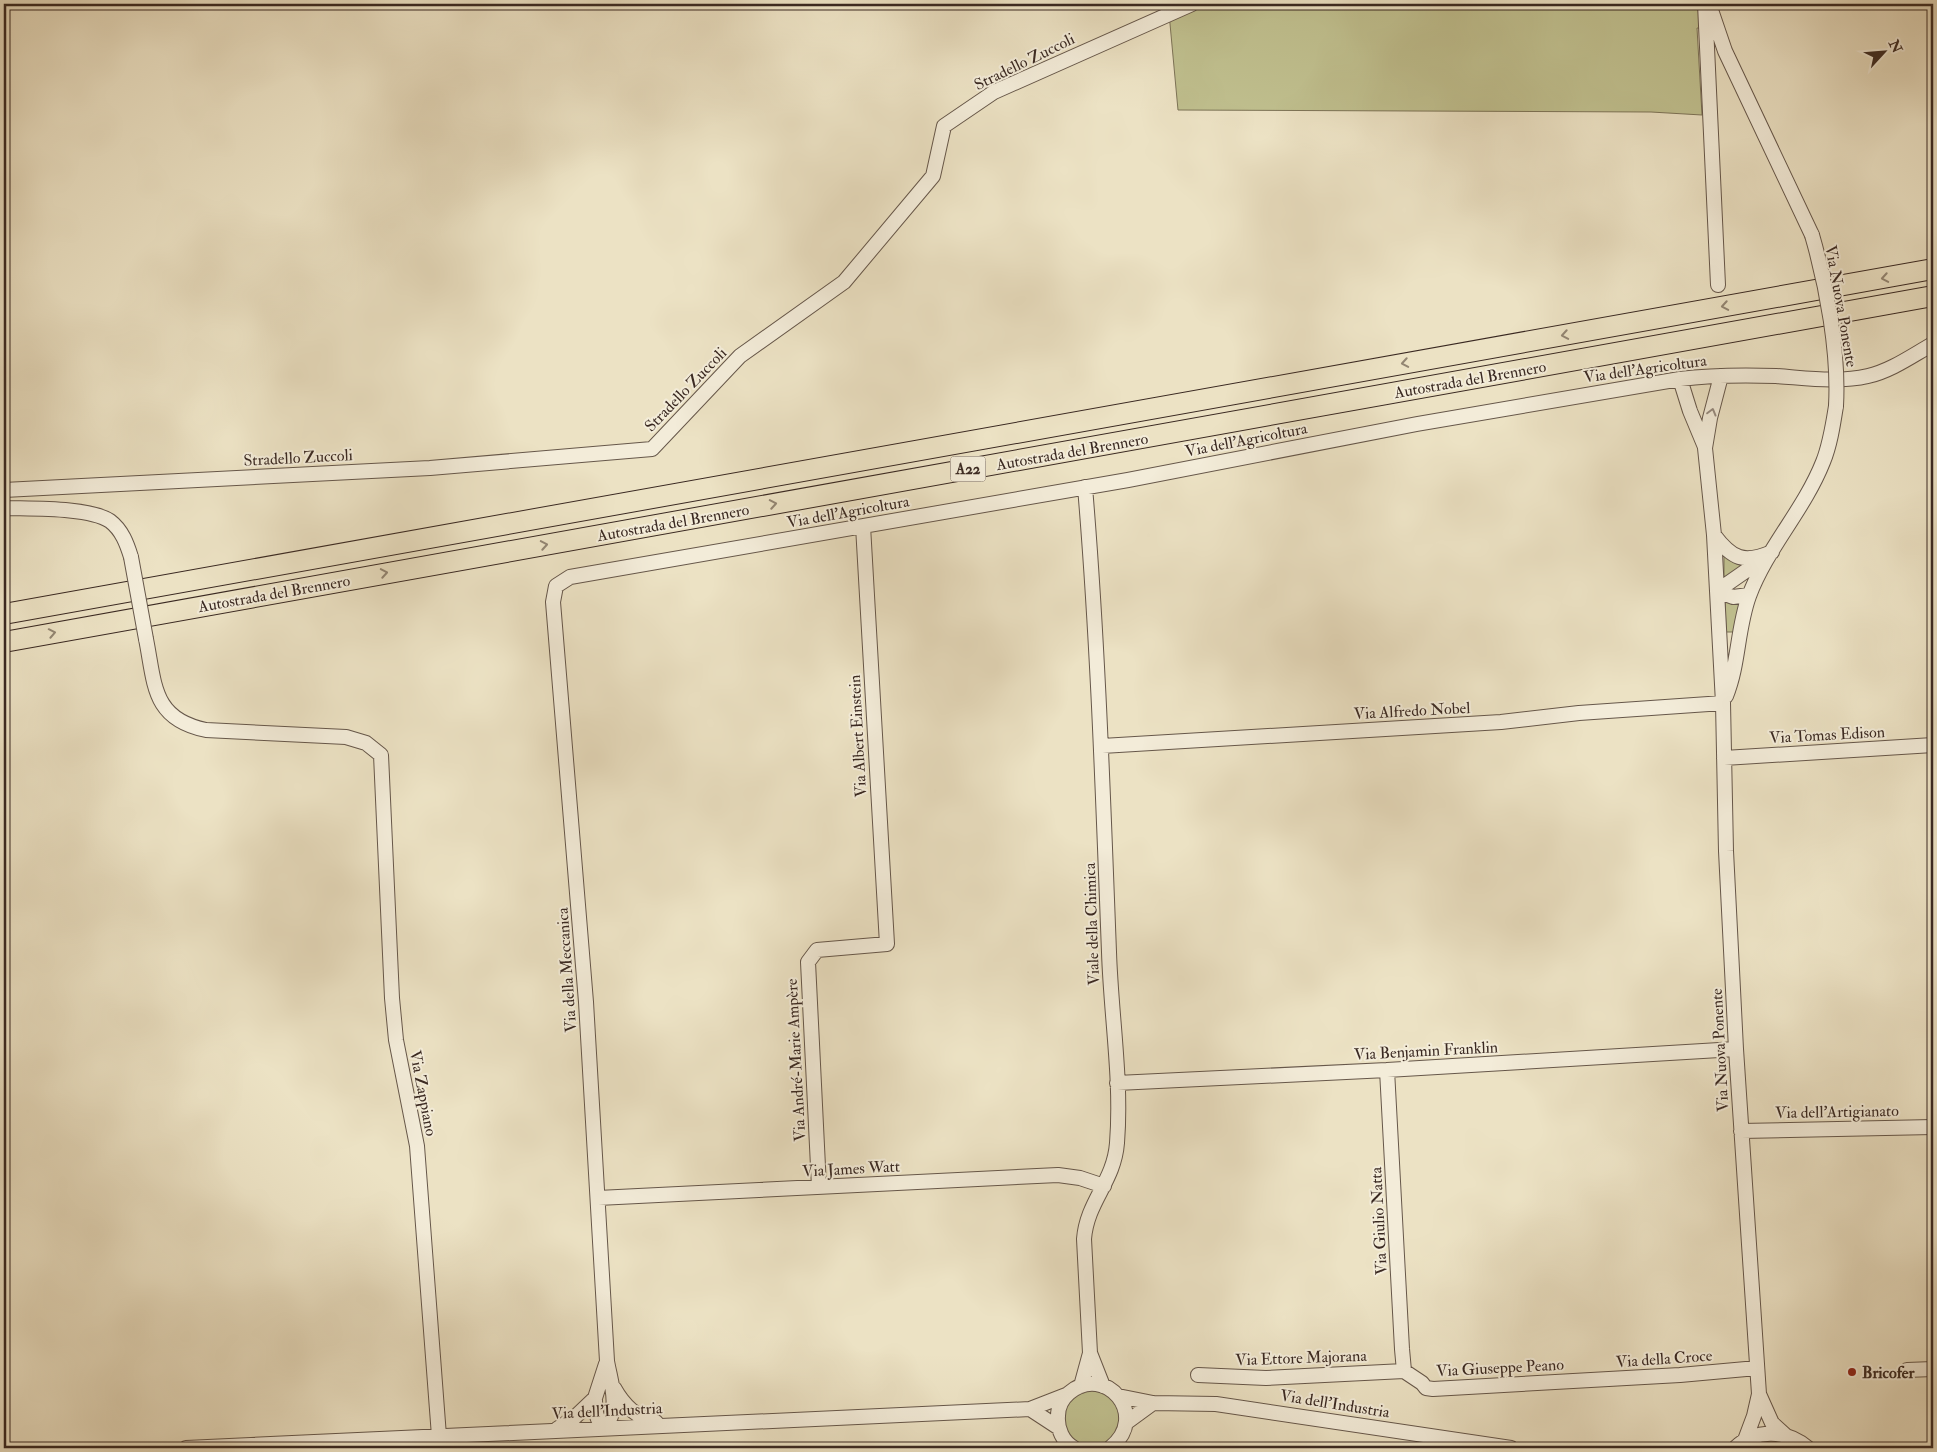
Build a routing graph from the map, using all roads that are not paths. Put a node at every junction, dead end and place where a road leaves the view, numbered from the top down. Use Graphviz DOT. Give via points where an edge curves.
graph roads {
  1 [pos="1192,4"];
  2 [pos="1705,4"];
  3 [pos="1709,4"];
  4 [pos="1933,269"];
  5 [pos="1718,286"];
  6 [pos="1933,296"];
  7 [pos="1933,344"];
  8 [pos="1721,376"];
  9 [pos="1680,379"];
  10 [pos="1705,448"];
  11 [pos="1085,487"];
  12 [pos="4,490"];
  13 [pos="4,508"];
  14 [pos="863,526"];
  15 [pos="1714,535"];
  16 [pos="1772,552"];
  17 [pos="562,582"];
  18 [pos="1717,591"];
  19 [pos="1749,595"];
  20 [pos="4,614"];
  21 [pos="1739,634"];
  22 [pos="1720,639"];
  23 [pos="4,642"];
  24 [pos="1723,702"];
  25 [pos="1933,745"];
  26 [pos="1102,746"];
  27 [pos="1724,758"];
  28 [pos="808,962"];
  29 [pos="1736,1049"];
  30 [pos="1388,1070"];
  31 [pos="1117,1083"];
  32 [pos="1933,1126"];
  33 [pos="1741,1131"];
  34 [pos="1104,1186"];
  35 [pos="819,1187"];
  36 [pos="598,1198"];
  37 [pos="1090,1353"];
  38 [pos="607,1361"];
  39 [pos="1757,1368"];
  40 [pos="1933,1369"];
  41 [pos="1906,1370"];
  42 [pos="1404,1371"];
  43 [pos="1198,1375"];
  44 [pos="1574,1381"];
  45 [pos="1081,1386"];
  46 [pos="1103,1386"];
  47 [pos="1759,1394"];
  48 [pos="1066,1395"];
  49 [pos="1118,1396"];
  50 [pos="595,1398"];
  51 [pos="1154,1403"];
  52 [pos="1030,1409"];
  53 [pos="1127,1422"];
  54 [pos="664,1424"];
  55 [pos="604,1428"];
  56 [pos="1059,1430"];
  57 [pos="554,1431"];
  58 [pos="1785,1435"];
  59 [pos="439,1436"];
  60 [pos="1740,1444"];
  61 [pos="186,1448"];
  62 [pos="1056,1448"];
  63 [pos="1074,1448"];
  64 [pos="1110,1448"];
  65 [pos="1510,1448"];
  66 [pos="1808,1448"];
  1 -- 12 [label="street, Stradello Zuccoli" via="994,92 944,126 933,176 844,282 740,356 652,449 430,468"];
  2 -- 5 [label="street"];
  3 -- 16 [label="street, Via Nuova Ponente, bridge" via="1725,51 1812,236 1834,341 1836,406 1824,461"];
  4 -- 20 [label="highway, Autostrada del Brennero / A22, one-way"];
  23 -- 6 [label="highway, Autostrada del Brennero / A22, one-way"];
  7 -- 8 [label="street, Via dell'Agricoltura" via="1888,368 1860,377"];
  8 -- 9 [label="street, Via dell'Agricoltura"];
  10 -- 8 [label="street, one-way"];
  9 -- 10 [label="street"];
  9 -- 11 [label="street, Via dell'Agricoltura"];
  10 -- 15 [label="street, Via Nuova Ponente"];
  11 -- 14 [label="street, Via dell'Agricoltura"];
  11 -- 26 [label="street, Viale della Chimica"];
  13 -- 59 [label="street, Via Zappiano, bridge" via="80,512 99,516 121,532 131,557 155,689 169,713 184,724 206,730 346,737 366,743 381,755 392,998 396,1040 417,1146"];
  14 -- 17 [label="street, Via dell'Agricoltura" via="570,577"];
  14 -- 28 [label="street, Via Albert Einstein" via="887,944 817,950"];
  15 -- 16 [label="street" via="1730,553 1737,556 1757,559"];
  15 -- 18 [label="street, Via Nuova Ponente"];
  16 -- 18 [label="street"];
  16 -- 19 [label="street, Via Nuova Ponente"];
  17 -- 36 [label="street, Via della Meccanica" via="556,586 553,602 586,1002"];
  18 -- 19 [label="street" via="1733,597"];
  18 -- 22 [label="street, Via Nuova Ponente"];
  19 -- 21 [label="street, Via Nuova Ponente"];
  21 -- 22 [label="street"];
  21 -- 24 [label="street, Via Nuova Ponente" via="1734,669"];
  22 -- 24 [label="street, Via Nuova Ponente"];
  24 -- 26 [label="street, Via Alfredo Nobel" via="1501,722"];
  24 -- 27 [label="street, Via Nuova Ponente"];
  25 -- 27 [label="street, Via Tomas Edison"];
  26 -- 31 [label="street, Viale della Chimica" via="1109,961"];
  27 -- 29 [label="street, Via Nuova Ponente"];
  28 -- 35 [label="street, Via André-Marie Ampère"];
  29 -- 30 [label="street, Via Benjamin Franklin"];
  29 -- 33 [label="street, Via Nuova Ponente"];
  30 -- 31 [label="street, Via Benjamin Franklin"];
  30 -- 42 [label="street, Via Giulio Natta"];
  31 -- 34 [label="street, Viale della Chimica" via="1115,1159"];
  32 -- 33 [label="street, Via dell'Artigianato"];
  33 -- 39 [label="street, Via Nuova Ponente"];
  34 -- 35 [label="street, Via James Watt" via="1058,1175"];
  34 -- 37 [label="street, Viale della Chimica" via="1085,1227"];
  35 -- 36 [label="street, Via James Watt"];
  36 -- 38 [label="street, Via della Meccanica"];
  37 -- 45 [label="street, Viale della Chimica"];
  37 -- 46 [label="street, Viale della Chimica"];
  38 -- 50 [label="street, Via della Meccanica"];
  38 -- 54 [label="street, Via della Meccanica" via="614,1388 627,1406 644,1419"];
  38 -- 55 [label="street, Via della Meccanica" via="614,1411"];
  39 -- 44 [label="street, Via della Croce"];
  39 -- 47 [label="street, Via Nuova Ponente"];
  40 -- 41 [label="street"];
  42 -- 43 [label="street, Via Ettore Majorana" via="1266,1378"];
  42 -- 44 [label="street, Via Giuseppe Peano" via="1426,1388 1433,1389"];
  45 -- 46 [label="street"];
  45 -- 48 [label="street, Via dell'Industria"];
  46 -- 49 [label="street"];
  47 -- 58 [label="street, Via Nuova Ponente" via="1772,1423"];
  47 -- 60 [label="street, Via Nuova Ponente" via="1754,1416"];
  48 -- 52 [label="street, Via dell'Industria"];
  48 -- 56 [label="street" via="1058,1411"];
  49 -- 51 [label="street, Via dell'Industria"];
  49 -- 53 [label="street"];
  50 -- 55 [label="street, Via della Meccanica" via="595,1411"];
  50 -- 57 [label="street, Via della Meccanica"];
  51 -- 53 [label="street"];
  51 -- 65 [label="street, Via dell'Industria" via="1216,1404"];
  52 -- 54 [label="street, Via dell'Industria"];
  52 -- 56 [label="street"];
  53 -- 64 [label="street" via="1124,1433"];
  54 -- 55 [label="street, Via dell'Industria"];
  55 -- 57 [label="street, Via dell'Industria"];
  56 -- 62 [label="street"];
  56 -- 63 [label="street" via="1064,1440"];
  57 -- 59 [label="street, Via dell'Industria"];
  58 -- 60 [label="street" via="1764,1434"];
  58 -- 66 [label="street"];
  59 -- 61 [label="street, Via dell'Industria"];
}
